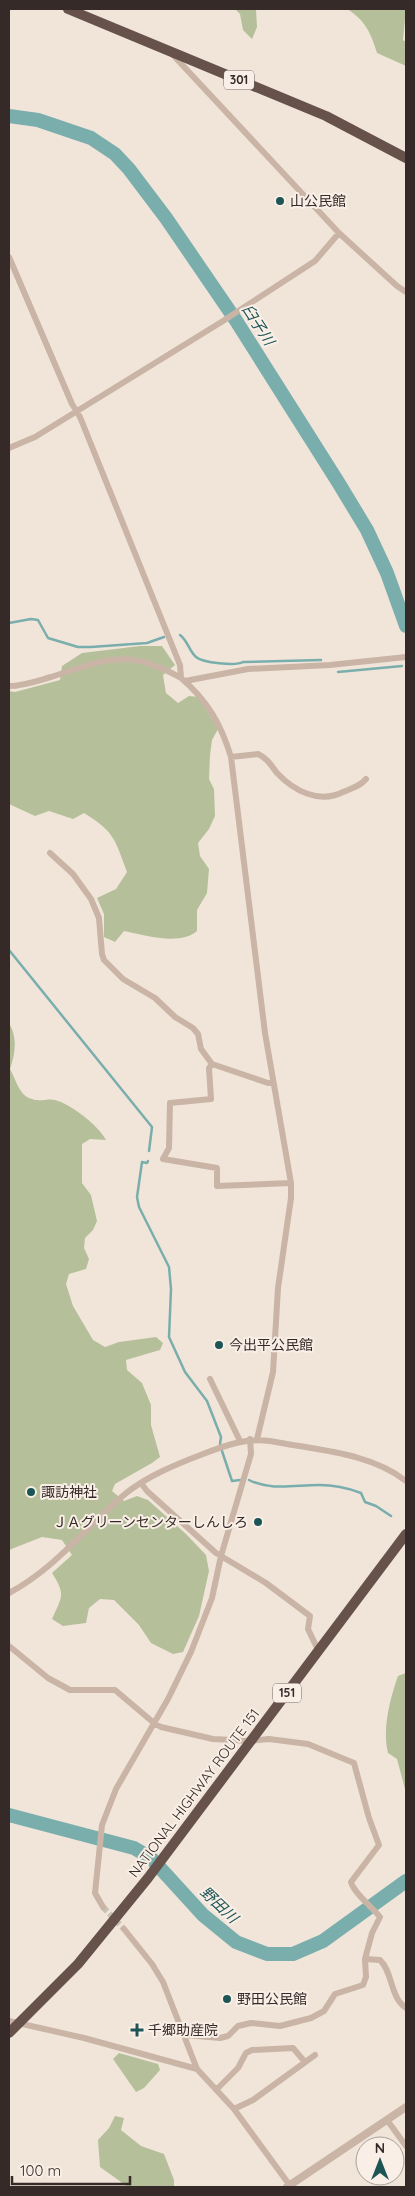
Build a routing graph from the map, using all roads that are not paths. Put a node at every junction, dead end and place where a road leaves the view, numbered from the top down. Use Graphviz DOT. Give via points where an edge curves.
graph roads {
  1 [pos="68,9"];
  2 [pos="168,50"];
  3 [pos="406,158"];
  4 [pos="339,232"];
  5 [pos="9,257"];
  6 [pos="406,292"];
  7 [pos="77,410"];
  8 [pos="9,448"];
  9 [pos="406,657"];
  10 [pos="183,679"];
  11 [pos="9,686"];
  12 [pos="231,757"];
  13 [pos="366,779"];
  14 [pos="50,853"];
  15 [pos="212,1064"];
  16 [pos="273,1083"];
  17 [pos="291,1183"];
  18 [pos="210,1379"];
  19 [pos="254,1439"];
  20 [pos="240,1442"];
  21 [pos="406,1481"];
  22 [pos="141,1483"];
  23 [pos="406,1534"];
  24 [pos="221,1556"];
  25 [pos="9,1593"];
  26 [pos="9,1646"];
  27 [pos="319,1652"];
  28 [pos="154,1723"];
  29 [pos="250,1741"];
  30 [pos="103,1907"];
  31 [pos="124,1929"];
  32 [pos="365,1958"];
  33 [pos="406,2008"];
  34 [pos="14,2022"];
  35 [pos="9,2033"];
  36 [pos="185,2035"];
  37 [pos="315,2055"];
  38 [pos="305,2062"];
  39 [pos="197,2069"];
  40 [pos="216,2090"];
  41 [pos="406,2107"];
  42 [pos="234,2109"];
  43 [pos="387,2120"];
  44 [pos="406,2146"];
  45 [pos="289,2187"];
  1 -- 2 [label="highway, 301"];
  2 -- 3 [label="highway, 301" via="326,116"];
  2 -- 4 [label="street"];
  4 -- 6 [label="street"];
  4 -- 7 [label="street" via="315,261 226,320"];
  5 -- 7 [label="street"];
  7 -- 8 [label="street"];
  7 -- 10 [label="street"];
  9 -- 10 [label="street" via="248,669"];
  10 -- 11 [label="street" via="145,661 111,660 28,684"];
  10 -- 12 [label="street" via="200,694 218,722"];
  12 -- 13 [label="street" via="258,754 284,779 318,798 339,794 361,785"];
  12 -- 16 [label="street"];
  14 -- 15 [label="street" via="73,874 91,899 99,918 104,960 124,979 193,1028 198,1034 201,1050"];
  15 -- 16 [label="street"];
  15 -- 17 [label="street" via="209,1068 211,1099 170,1103 169,1148 163,1159 217,1168 217,1186"];
  16 -- 17 [label="street"];
  17 -- 19 [label="street" via="278,1288 273,1372"];
  18 -- 20 [label="street"];
  19 -- 20 [label="street"];
  19 -- 21 [label="street" via="374,1463"];
  19 -- 24 [label="street"];
  20 -- 22 [label="street" via="190,1459"];
  22 -- 24 [label="street"];
  22 -- 25 [label="street" via="39,1575"];
  23 -- 27 [label="highway, NATIONAL HIGHWAY ROUTE 151 / 151"];
  24 -- 27 [label="street" via="266,1583 310,1616 308,1629"];
  24 -- 28 [label="street" via="212,1598 191,1652"];
  26 -- 28 [label="street" via="48,1678 70,1690 115,1690"];
  27 -- 29 [label="highway, NATIONAL HIGHWAY ROUTE 151 / 151"];
  28 -- 29 [label="street" via="213,1739"];
  28 -- 30 [label="street" via="116,1789 101,1831 95,1893"];
  29 -- 32 [label="street" via="269,1739 308,1744 354,1763 379,1845 351,1882 352,1889 380,1920 372,1933"];
  29 -- 34 [label="highway, NATIONAL HIGHWAY ROUTE 151 / 151" via="148,1878 78,1964"];
  31 -- 36 [label="street" via="163,1982"];
  32 -- 33 [label="street" via="380,1960 384,1964 398,2000"];
  32 -- 36 [label="street" via="363,1984 334,1994 324,2011 311,2018 280,2026 251,2023 238,2026 228,2036 220,2038"];
  34 -- 35 [label="highway, NATIONAL HIGHWAY ROUTE 151 / 151"];
  34 -- 39 [label="street"];
  36 -- 39 [label="street"];
  37 -- 38 [label="street"];
  38 -- 40 [label="street" via="293,2048 252,2050"];
  38 -- 42 [label="street" via="253,2100"];
  39 -- 40 [label="street"];
  40 -- 42 [label="street"];
  41 -- 43 [label="street"];
  42 -- 45 [label="street"];
  43 -- 44 [label="street"];
  43 -- 45 [label="street"];
}
